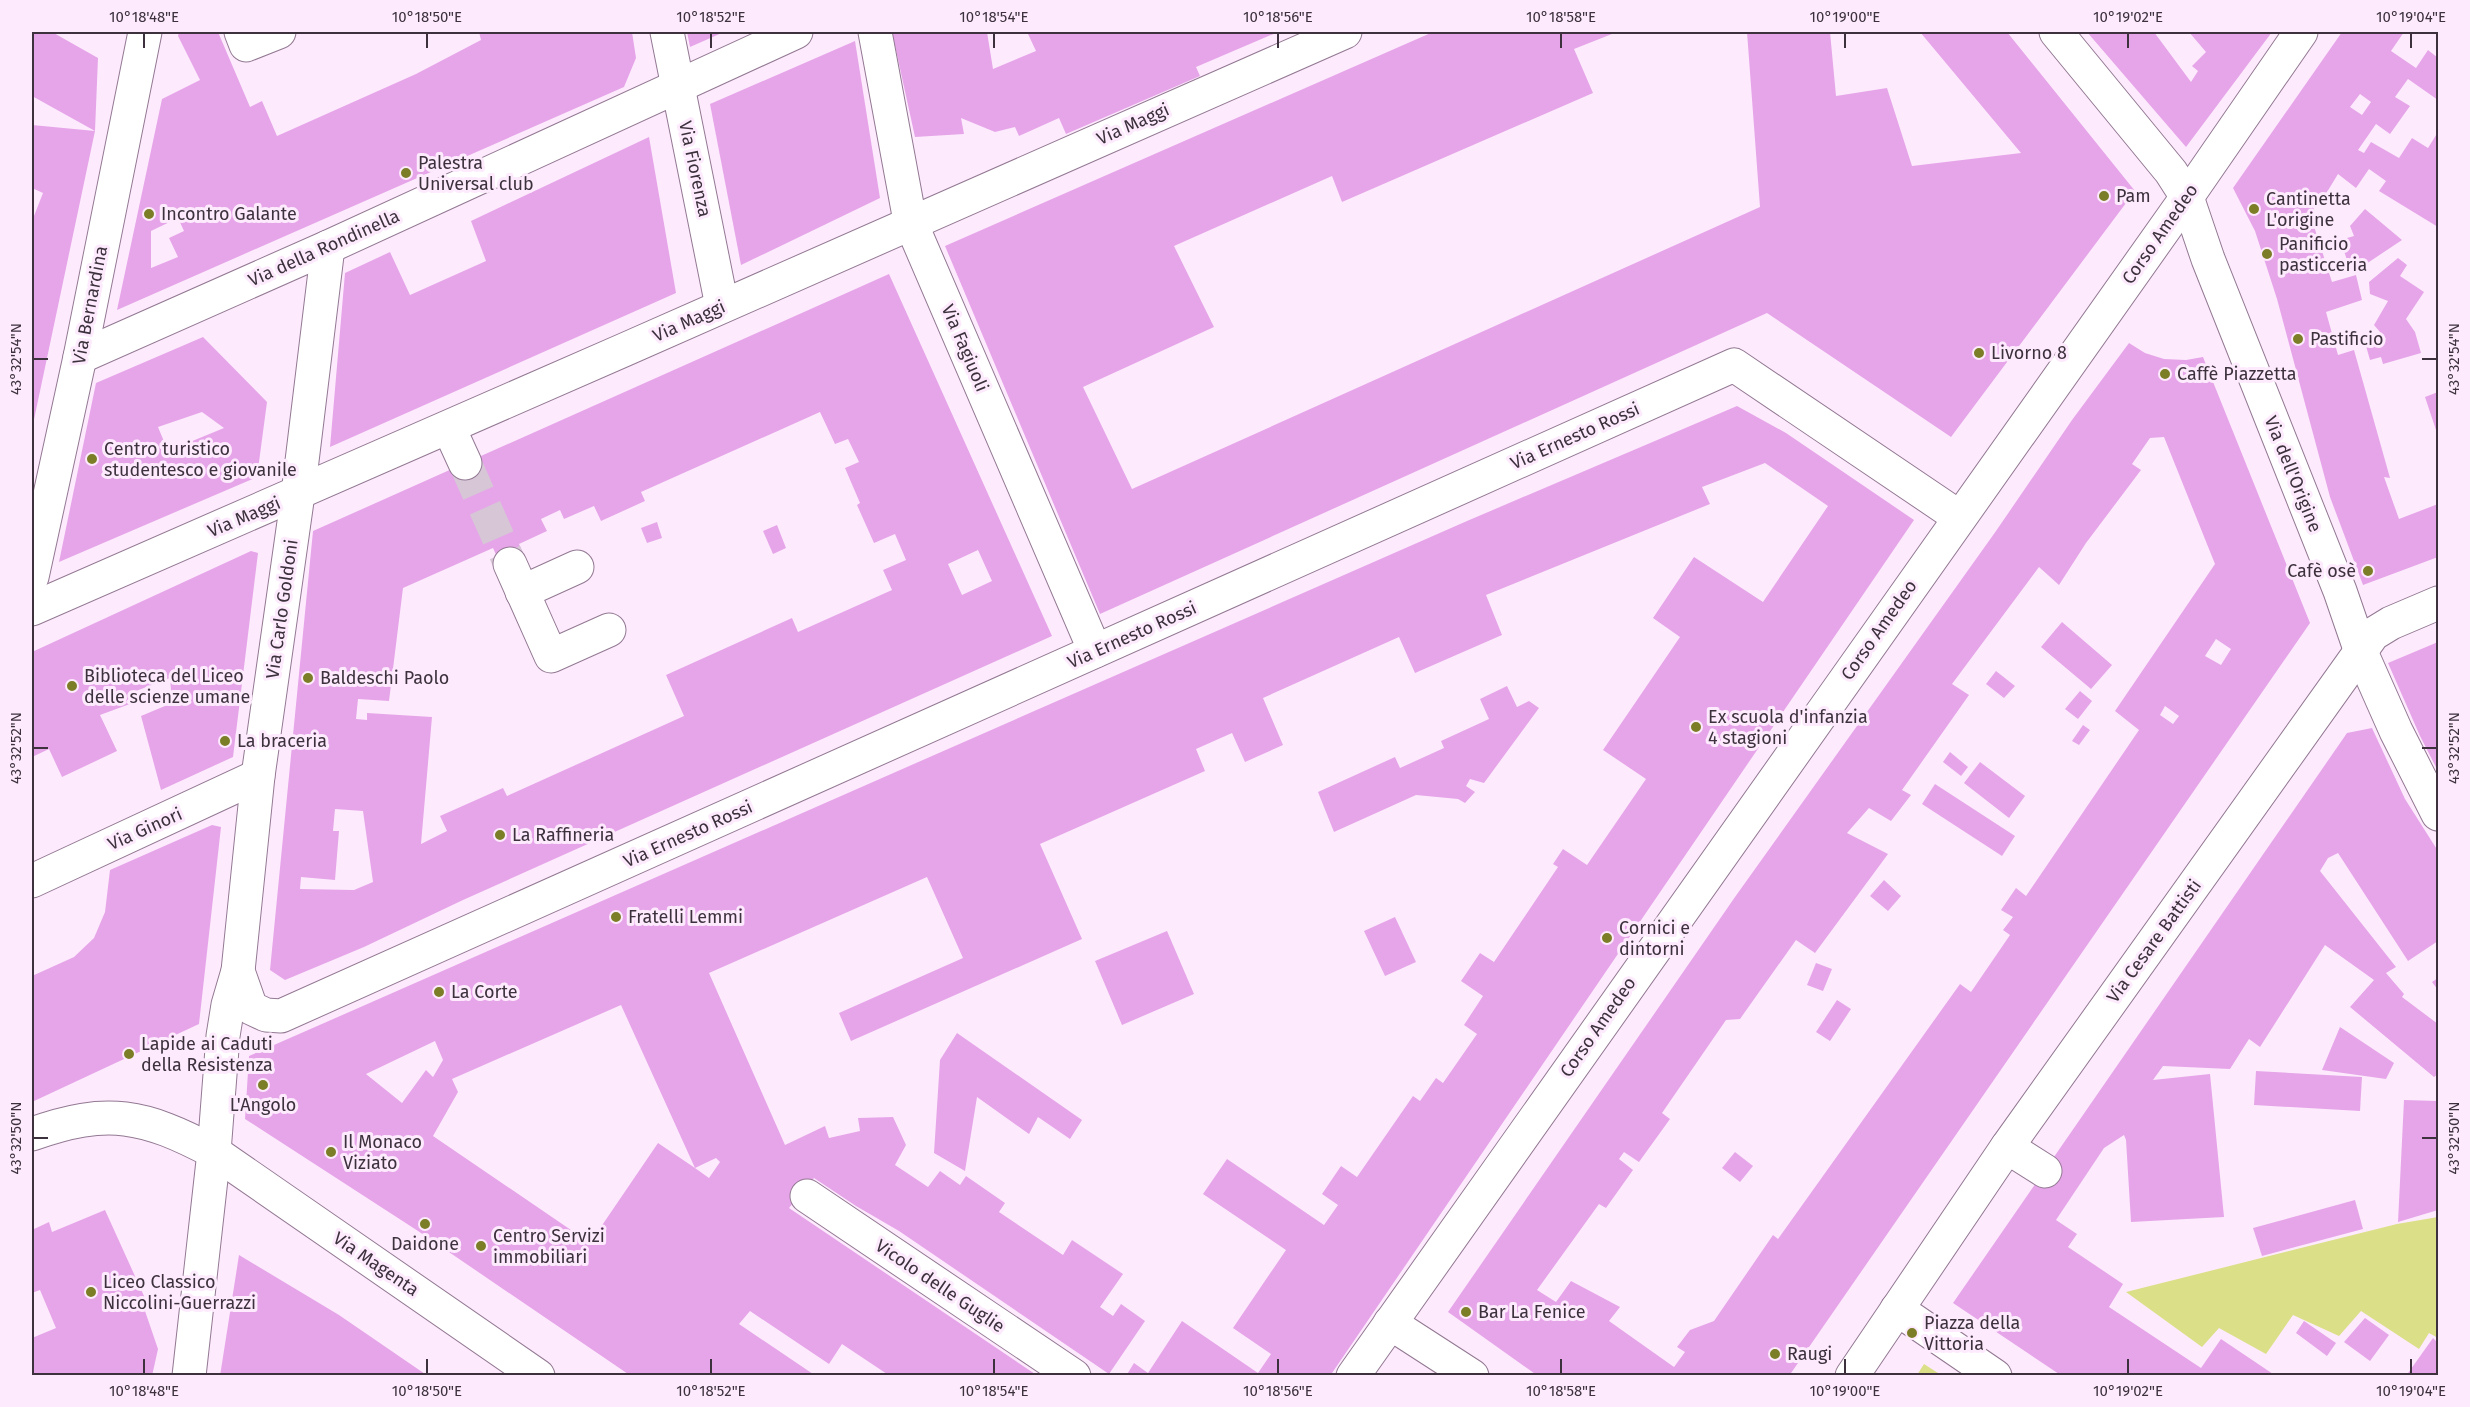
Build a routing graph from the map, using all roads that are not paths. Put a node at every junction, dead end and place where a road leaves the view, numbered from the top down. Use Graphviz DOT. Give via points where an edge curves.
graph roads {
  1 [pos="145,32"];
  2 [pos="241,32"];
  3 [pos="279,32"];
  4 [pos="667,32"];
  5 [pos="796,32"];
  6 [pos="874,32"];
  7 [pos="1346,32"];
  8 [pos="2056,32"];
  9 [pos="2301,32"];
  10 [pos="678,87"];
  11 [pos="2187,197"];
  12 [pos="910,221"];
  13 [pos="328,247"];
  14 [pos="722,306"];
  15 [pos="80,357"];
  16 [pos="449,428"];
  17 [pos="465,463"];
  18 [pos="298,494"];
  19 [pos="1959,517"];
  20 [pos="577,567"];
  21 [pos="32,568"];
  22 [pos="2439,603"];
  23 [pos="32,609"];
  24 [pos="609,630"];
  25 [pos="1095,651"];
  26 [pos="2361,652"];
  27 [pos="258,776"];
  28 [pos="2439,814"];
  29 [pos="32,881"];
  30 [pos="238,971"];
  31 [pos="281,1016"];
  32 [pos="218,1088"];
  33 [pos="32,1134"];
  34 [pos="2007,1147"];
  35 [pos="214,1152"];
  36 [pos="2045,1171"];
  37 [pos="807,1196"];
  38 [pos="1897,1310"];
  39 [pos="1390,1323"];
  40 [pos="189,1376"];
  41 [pos="538,1376"];
  42 [pos="1074,1376"];
  43 [pos="1353,1376"];
  44 [pos="1472,1376"];
  45 [pos="1852,1376"];
  46 [pos="1995,1376"];
  1 -- 15 [label="street, Via Bernardina"];
  2 -- 3 [label="street" via="246,45"];
  4 -- 10 [label="street, Via Fiorenza"];
  5 -- 10 [label="street, Via della Rondinella"];
  6 -- 12 [label="street, Via Fagiuoli"];
  7 -- 12 [label="street, Via Maggi"];
  8 -- 11 [label="street, Via dell'Origine" via="2171,172"];
  9 -- 11 [label="street, Corso Amedeo"];
  10 -- 13 [label="street, Via della Rondinella"];
  10 -- 14 [label="street, Via Fiorenza"];
  11 -- 19 [label="street, Corso Amedeo"];
  11 -- 26 [label="street, Via dell'Origine"];
  12 -- 14 [label="street, Via Maggi"];
  12 -- 25 [label="street, Via Fagiuoli"];
  13 -- 15 [label="street, Via della Rondinella"];
  13 -- 18 [label="street, Via Carlo Goldoni"];
  14 -- 16 [label="street, Via Maggi"];
  15 -- 21 [label="street, Via Bernardina"];
  16 -- 17 [label="street"];
  16 -- 18 [label="street, Via Maggi"];
  18 -- 23 [label="street, Via Maggi"];
  18 -- 27 [label="street, Via Carlo Goldoni"];
  19 -- 25 [label="street, Via Ernesto Rossi" via="1734,364"];
  19 -- 39 [label="street, Corso Amedeo"];
  20 -- 24 [label="street" via="516,578 551,656"];
  22 -- 26 [label="street, Via Cesare Battisti" via="2382,628"];
  25 -- 31 [label="street, Via Ernesto Rossi"];
  26 -- 28 [label="street, Via dell'Origine"];
  26 -- 34 [label="street, Via Cesare Battisti"];
  27 -- 29 [label="street, Via Ginori"];
  27 -- 30 [label="street, Via Carlo Goldoni"];
  30 -- 31 [label="street" via="251,1008 266,1016"];
  30 -- 32 [label="street, Via Ernesto Rossi" via="228,1005"];
  31 -- 32 [label="street, Via Ernesto Rossi" via="246,1034"];
  32 -- 35 [label="street, Via Ernesto Rossi"];
  33 -- 35 [label="street" via="82,1119 116,1118 168,1129"];
  34 -- 36 [label="street"];
  34 -- 38 [label="street, Via Cesare Battisti"];
  35 -- 40 [label="street"];
  35 -- 41 [label="street, Via Magenta"];
  37 -- 42 [label="street, Vicolo delle Guglie"];
  38 -- 45 [label="street"];
  38 -- 46 [label="street"];
  39 -- 43 [label="street, Corso Amedeo"];
  39 -- 44 [label="street"];
}
